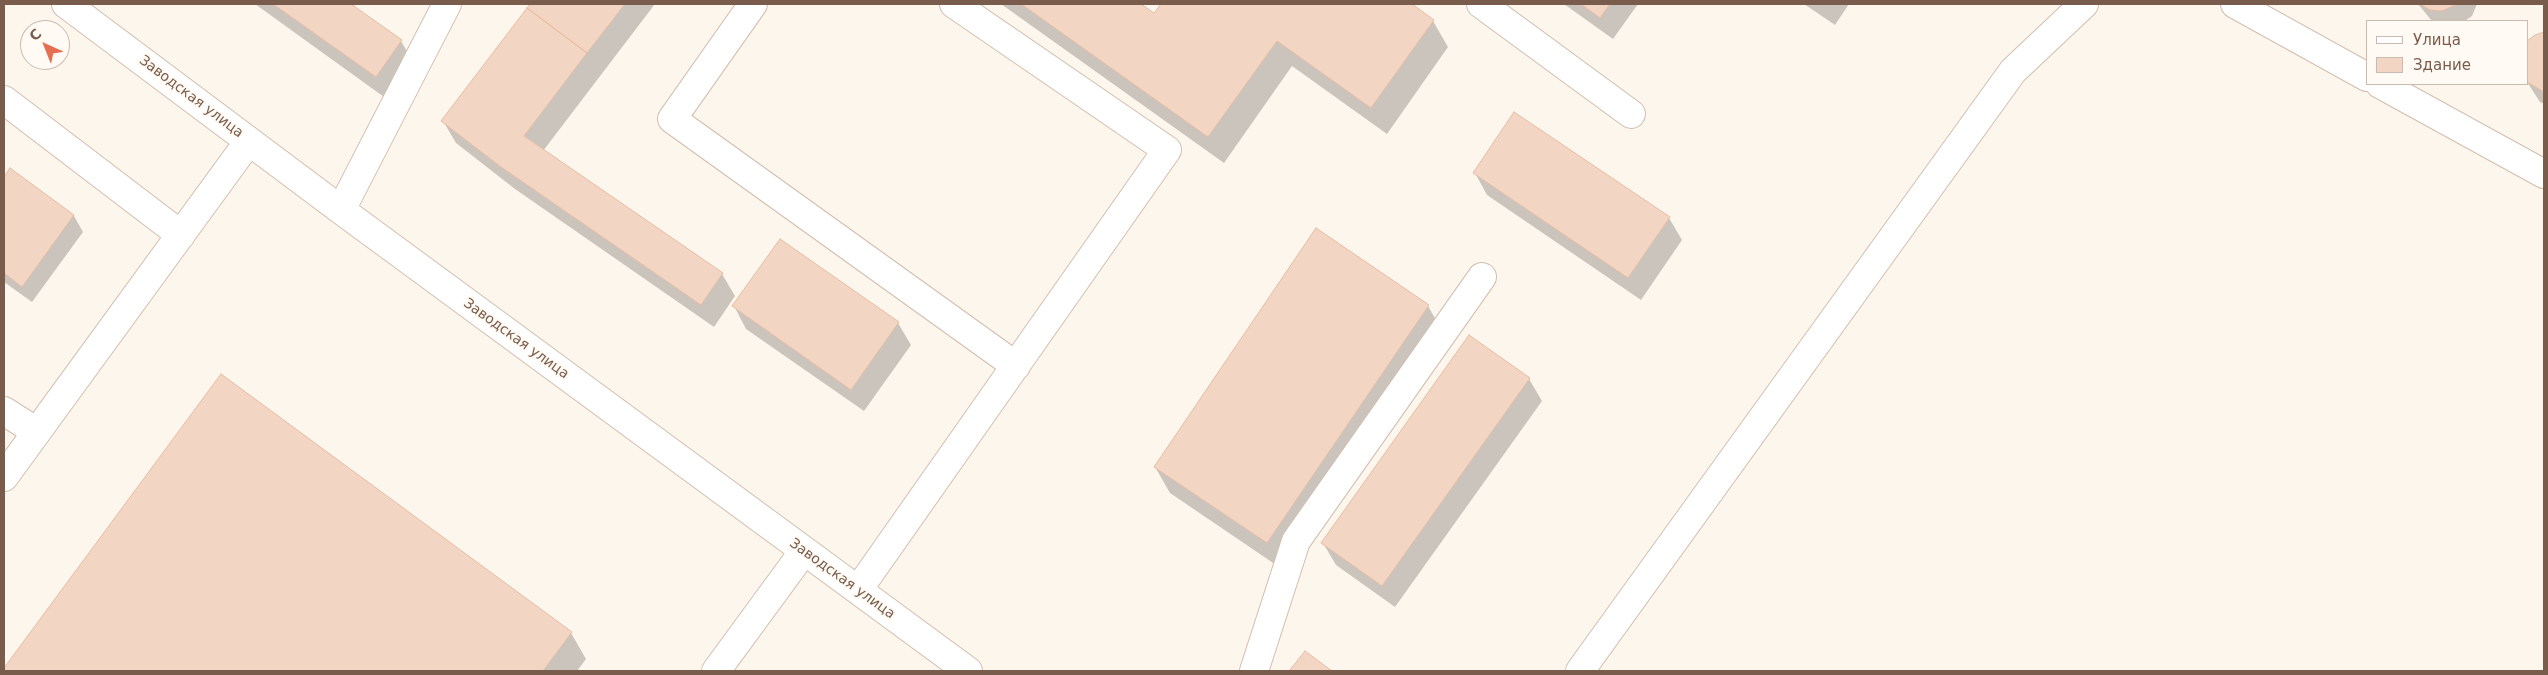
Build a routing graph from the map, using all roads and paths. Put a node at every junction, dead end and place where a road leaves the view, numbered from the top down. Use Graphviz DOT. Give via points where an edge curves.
graph roads {
  1 [pos="447,4"];
  2 [pos="753,4"];
  3 [pos="954,4"];
  4 [pos="1482,4"];
  5 [pos="2084,4"];
  6 [pos="2235,4"];
  7 [pos="79,7"];
  8 [pos="2366,75"];
  9 [pos="2382,85"];
  10 [pos="4,100"];
  11 [pos="1631,114"];
  12 [pos="249,141"];
  13 [pos="2544,174"];
  14 [pos="341,210"];
  15 [pos="181,234"];
  16 [pos="1482,277"];
  17 [pos="1016,366"];
  18 [pos="4,410"];
  19 [pos="37,432"];
  20 [pos="4,477"];
  21 [pos="804,551"];
  22 [pos="858,590"];
  23 [pos="716,671"];
  24 [pos="968,671"];
  25 [pos="1254,671"];
  26 [pos="1580,671"];
  1 -- 14 [label="street"];
  2 -- 17 [label="street" via="672,119"];
  3 -- 17 [label="street" via="1167,150"];
  4 -- 11 [label="street"];
  5 -- 26 [label="street" via="2013,71"];
  6 -- 8 [label="street"];
  7 -- 12 [label="street, Заводская улица"];
  9 -- 13 [label="street"];
  10 -- 15 [label="street"];
  12 -- 14 [label="street, Заводская улица"];
  12 -- 15 [label="street"];
  14 -- 21 [label="street, Заводская улица"];
  15 -- 19 [label="street"];
  16 -- 25 [label="street" via="1296,541"];
  17 -- 22 [label="street"];
  18 -- 19 [label="street"];
  19 -- 20 [label="street"];
  21 -- 22 [label="street, Заводская улица"];
  21 -- 23 [label="street"];
  22 -- 24 [label="street, Заводская улица"];
}
